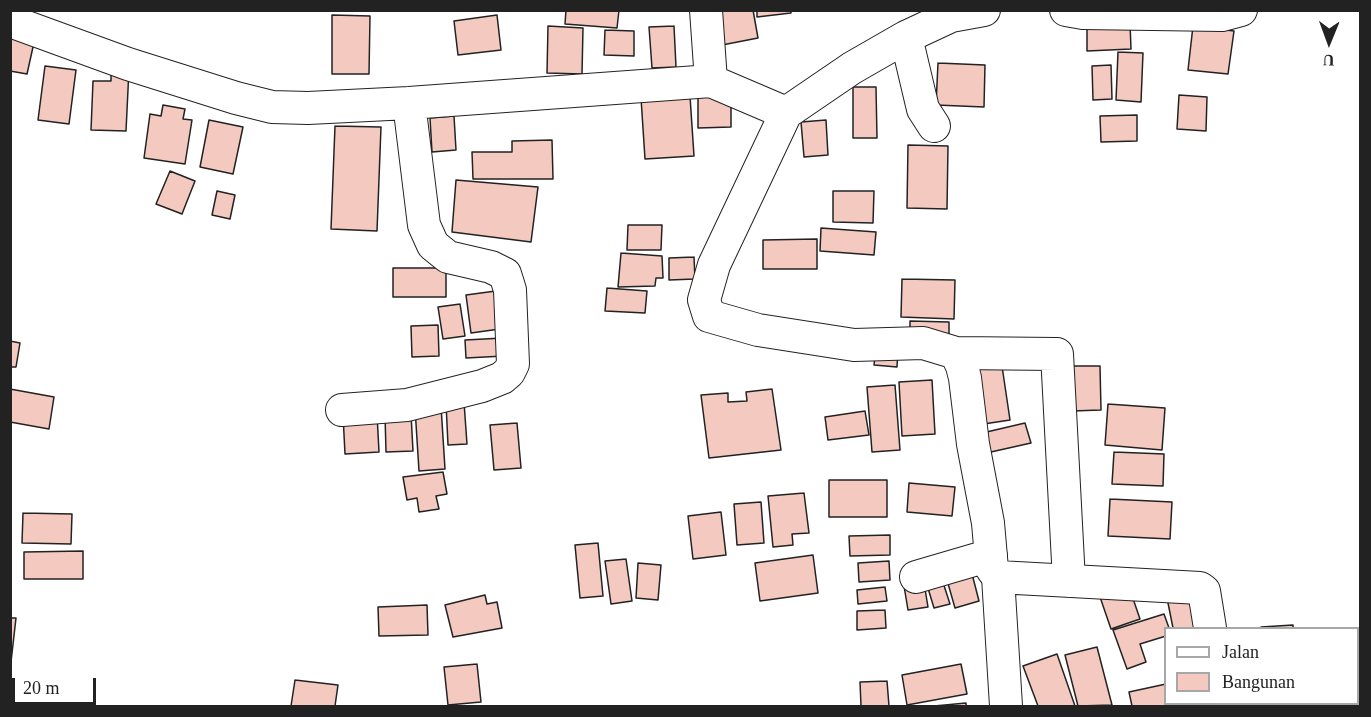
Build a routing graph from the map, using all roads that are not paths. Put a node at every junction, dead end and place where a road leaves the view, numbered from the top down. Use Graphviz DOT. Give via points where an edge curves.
graph roads {
  1 [pos="706,10"];
  2 [pos="984,10"];
  3 [pos="1066,10"];
  4 [pos="1241,10"];
  5 [pos="10,21"];
  6 [pos="906,37"];
  7 [pos="711,81"];
  8 [pos="409,103"];
  9 [pos="786,113"];
  10 [pos="934,126"];
  11 [pos="956,353"];
  12 [pos="342,410"];
  13 [pos="994,566"];
  14 [pos="916,577"];
  15 [pos="1069,581"];
  16 [pos="1209,627"];
  17 [pos="1006,706"];
  1 -- 7 [label="street"];
  2 -- 6 [label="street" via="951,16"];
  3 -- 4 [label="street" via="1222,15"];
  5 -- 8 [label="street" via="128,64 272,107"];
  6 -- 9 [label="street"];
  6 -- 10 [label="street" via="923,109"];
  7 -- 8 [label="street"];
  7 -- 9 [label="street"];
  8 -- 12 [label="street" via="424,225 433,245 448,257 505,274 510,290 513,364 502,378 482,386 408,405"];
  9 -- 11 [label="street" via="714,265 704,300 709,316 758,330 843,343 923,343"];
  11 -- 13 [label="street" via="963,366"];
  11 -- 15 [label="street" via="1057,354"];
  13 -- 14 [label="street"];
  13 -- 15 [label="street"];
  13 -- 17 [label="street"];
  15 -- 16 [label="street" via="1200,588 1204,591"];
}
